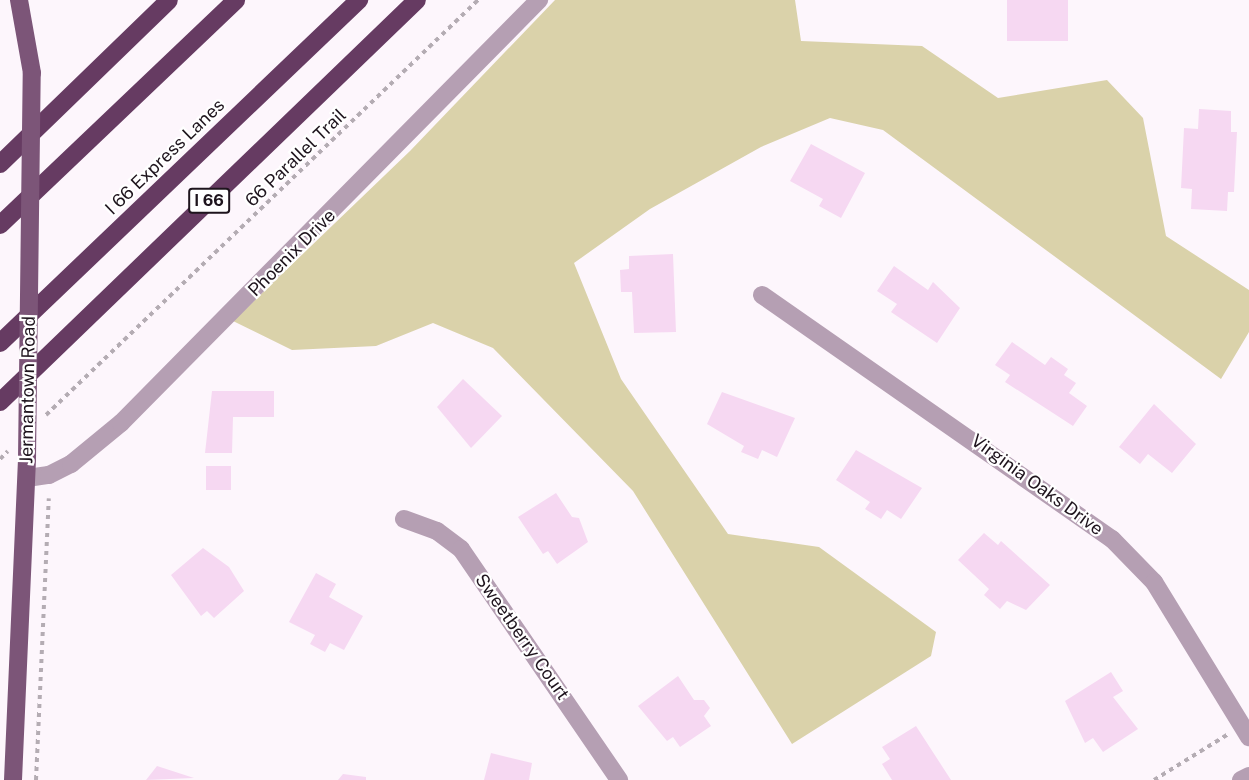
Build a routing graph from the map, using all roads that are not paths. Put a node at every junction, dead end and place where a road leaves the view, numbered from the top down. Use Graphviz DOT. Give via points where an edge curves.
graph roads {
  1 [pos="19,0"];
  2 [pos="170,0"];
  3 [pos="236,0"];
  4 [pos="359,0"];
  5 [pos="417,0"];
  6 [pos="539,0"];
  7 [pos="0,164"];
  8 [pos="0,225"];
  9 [pos="762,295"];
  10 [pos="0,343"];
  11 [pos="0,402"];
  12 [pos="27,478"];
  13 [pos="404,519"];
  14 [pos="1246,732"];
  15 [pos="1249,776"];
  16 [pos="13,780"];
  17 [pos="619,780"];
  18 [pos="1241,780"];
  1 -- 12 [label="main road, Jermantown Road, bridge" via="32,73"];
  2 -- 7 [label="highway"];
  3 -- 8 [label="highway"];
  4 -- 10 [label="highway, I 66 Express Lanes"];
  5 -- 11 [label="highway, I 66"];
  6 -- 12 [label="street, Phoenix Drive" via="121,423 70,464 49,475"];
  9 -- 14 [label="street, Virginia Oaks Drive" via="1112,538 1154,582"];
  12 -- 16 [label="main road, Jermantown Road"];
  13 -- 17 [label="street, Sweetberry Court" via="437,531 461,549"];
  15 -- 18 [label="street"];
}
